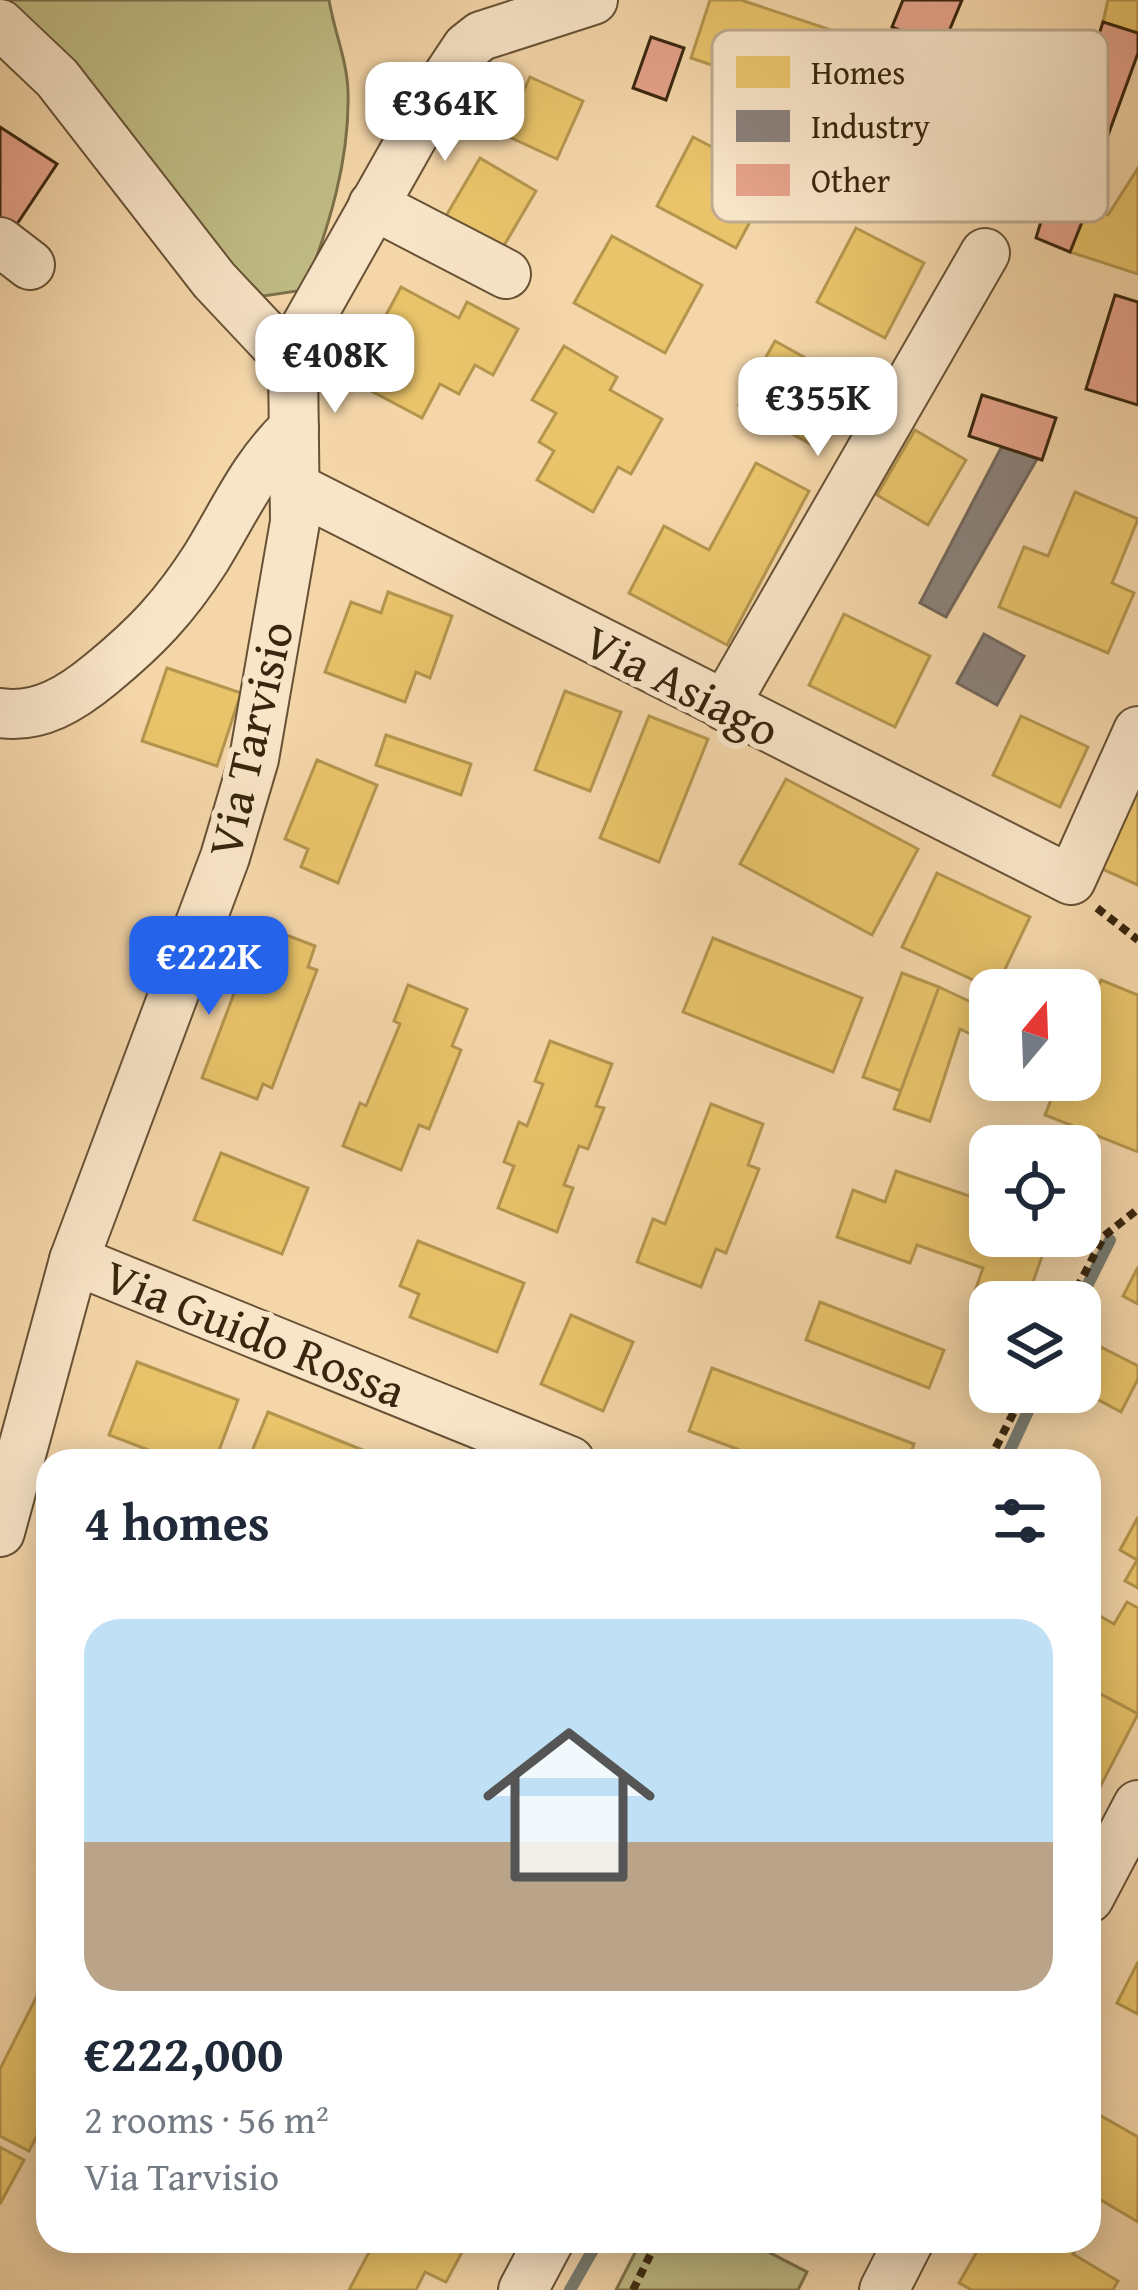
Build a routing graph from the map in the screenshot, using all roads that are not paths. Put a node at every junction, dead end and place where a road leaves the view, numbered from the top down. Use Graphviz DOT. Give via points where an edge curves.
graph roads {
  1 [pos="592,0"];
  2 [pos="0,24"];
  3 [pos="373,205"];
  4 [pos="985,253"];
  5 [pos="506,274"];
  6 [pos="297,347"];
  7 [pos="294,428"];
  8 [pos="294,487"];
  9 [pos="724,706"];
  10 [pos="0,713"];
  11 [pos="1138,731"];
  12 [pos="74,1260"];
  13 [pos="540,1449"];
  14 [pos="0,1532"];
  15 [pos="1138,1805"];
  16 [pos="1101,1875"];
  17 [pos="543,2253"];
  18 [pos="903,2253"];
  19 [pos="523,2290"];
  20 [pos="884,2290"];
  1 -- 3 [label="street" via="467,47"];
  2 -- 6 [label="street" via="57,78 214,280"];
  3 -- 5 [label="street"];
  3 -- 6 [label="street"];
  4 -- 9 [label="street"];
  6 -- 7 [label="street, Via Tarvisio"];
  7 -- 8 [label="street, Via Tarvisio"];
  7 -- 10 [label="street" via="264,456 155,630 66,699"];
  8 -- 9 [label="street, Via Asiago"];
  8 -- 12 [label="street, Via Tarvisio" via="295,522 254,759"];
  9 -- 11 [label="street, Via Asiago" via="1071,880"];
  12 -- 13 [label="street, Via Guido Rossa"];
  12 -- 14 [label="street, Via Tarvisio"];
  15 -- 16 [label="street"];
  17 -- 19 [label="street"];
  18 -- 20 [label="street"];
}
